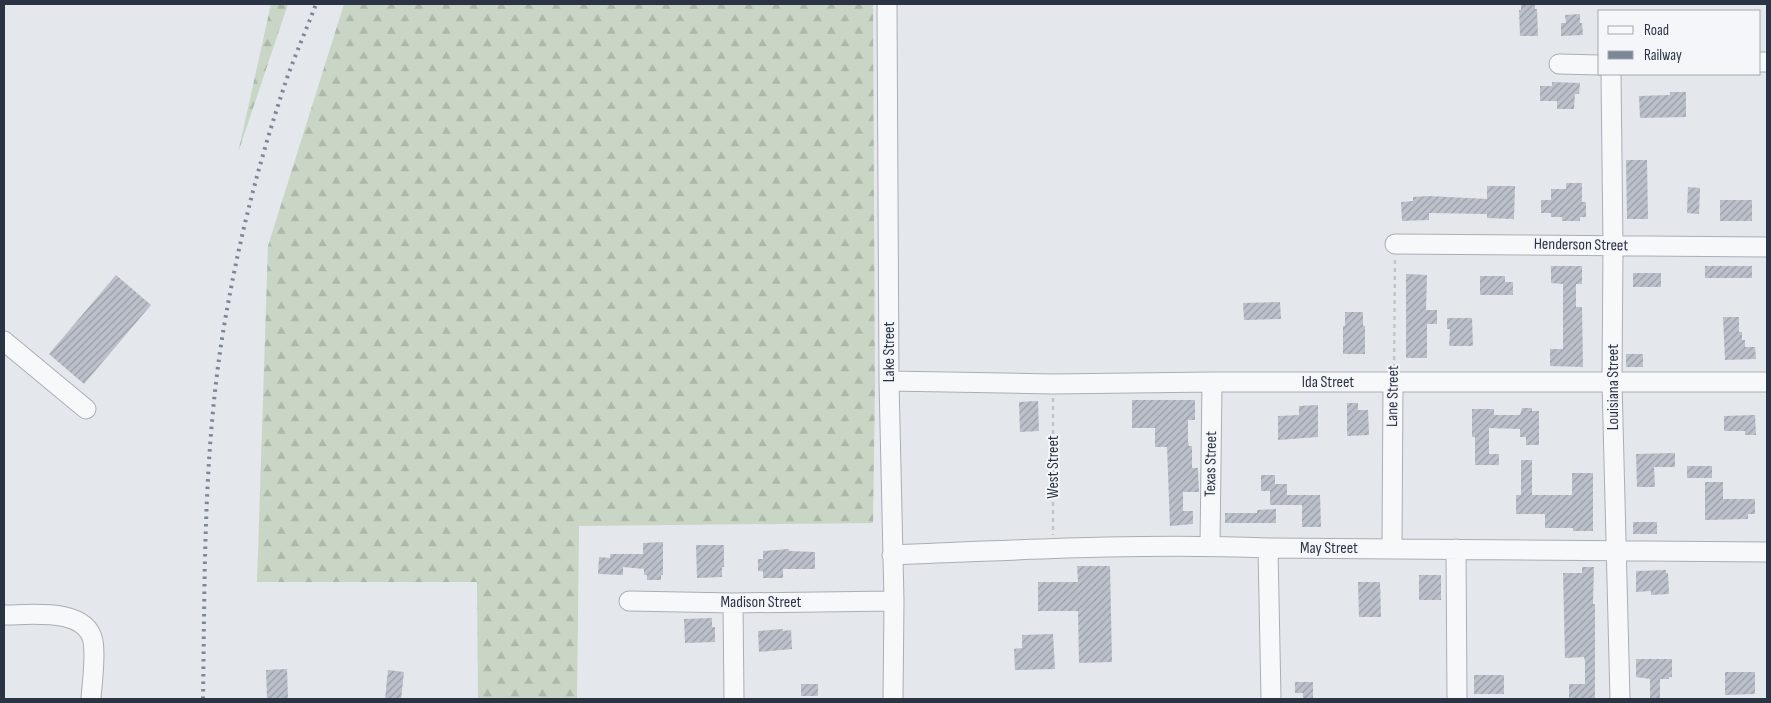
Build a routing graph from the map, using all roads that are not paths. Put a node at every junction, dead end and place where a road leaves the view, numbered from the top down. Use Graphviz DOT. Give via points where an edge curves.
graph roads {
  1 [pos="887,4"];
  2 [pos="1559,64"];
  3 [pos="1598,65"];
  4 [pos="1611,75"];
  5 [pos="1395,244"];
  6 [pos="1613,246"];
  7 [pos="1767,247"];
  8 [pos="4,341"];
  9 [pos="890,381"];
  10 [pos="1212,382"];
  11 [pos="1394,382"];
  12 [pos="1612,382"];
  13 [pos="1767,382"];
  14 [pos="86,409"];
  15 [pos="1210,546"];
  16 [pos="1268,548"];
  17 [pos="1392,548"];
  18 [pos="1456,549"];
  19 [pos="1616,551"];
  20 [pos="1767,552"];
  21 [pos="892,555"];
  22 [pos="629,601"];
  23 [pos="894,601"];
  24 [pos="733,603"];
  25 [pos="4,615"];
  26 [pos="91,699"];
  27 [pos="734,699"];
  28 [pos="893,699"];
  29 [pos="1271,699"];
  30 [pos="1457,699"];
  31 [pos="1620,699"];
  1 -- 9 [label="street, Lake Street"];
  2 -- 3 [label="street"];
  4 -- 6 [label="street, Louisiana Street"];
  5 -- 6 [label="street, Henderson Street"];
  6 -- 7 [label="street, Henderson Street"];
  6 -- 12 [label="street, Louisiana Street"];
  8 -- 14 [label="street"];
  9 -- 10 [label="street, Ida Street"];
  9 -- 21 [label="street, Lake Street"];
  10 -- 11 [label="street, Ida Street"];
  10 -- 15 [label="street, Texas Street"];
  11 -- 12 [label="street, Ida Street"];
  11 -- 17 [label="street, Lane Street"];
  12 -- 13 [label="street, Ida Street"];
  12 -- 19 [label="street, Louisiana Street"];
  15 -- 16 [label="street, May Street"];
  15 -- 21 [label="street, May Street"];
  16 -- 17 [label="street, May Street"];
  16 -- 29 [label="street"];
  17 -- 18 [label="street, May Street"];
  18 -- 19 [label="street, May Street"];
  18 -- 30 [label="street"];
  19 -- 20 [label="street, May Street"];
  19 -- 31 [label="street, Louisiana Street"];
  21 -- 23 [label="street, Lake Street"];
  22 -- 24 [label="street, Madison Street"];
  23 -- 24 [label="street, Madison Street"];
  23 -- 28 [label="street, Lake Street"];
  24 -- 27 [label="street"];
  25 -- 26 [label="street" via="67,616 86,627 93,641"];
}
